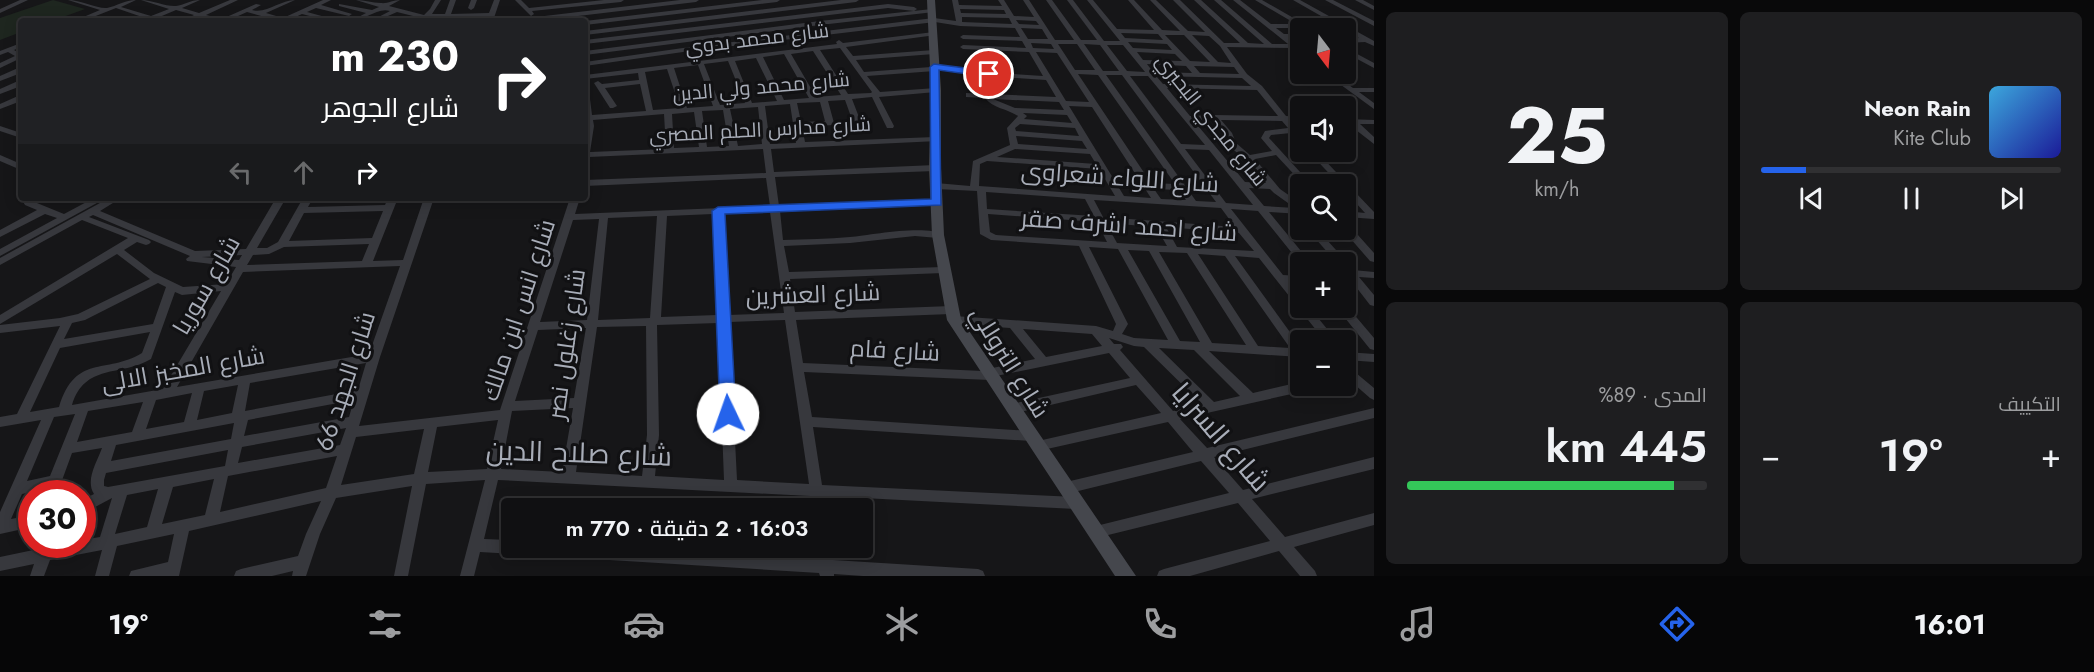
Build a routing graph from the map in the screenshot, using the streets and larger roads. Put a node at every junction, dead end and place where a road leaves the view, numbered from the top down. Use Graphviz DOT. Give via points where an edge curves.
graph roads {
  1 [pos="71,0"];
  2 [pos="133,0"];
  3 [pos="142,0"];
  4 [pos="197,0"];
  5 [pos="220,0"];
  6 [pos="292,0"];
  7 [pos="328,0"];
  8 [pos="352,0"];
  9 [pos="359,0"];
  10 [pos="395,0"];
  11 [pos="438,0"];
  12 [pos="453,0"];
  13 [pos="474,0"];
  14 [pos="496,0"];
  15 [pos="532,0"];
  16 [pos="621,0"];
  17 [pos="631,0"];
  18 [pos="696,0"];
  19 [pos="777,0"];
  20 [pos="856,0"];
  21 [pos="977,0"];
  22 [pos="1026,0"];
  23 [pos="1049,0"];
  24 [pos="1070,0"];
  25 [pos="1090,0"];
  26 [pos="1131,0"];
  27 [pos="1153,0"];
  28 [pos="1176,0"];
  29 [pos="1197,0"];
  30 [pos="1217,0"];
  31 [pos="1236,0"];
  32 [pos="1258,0"];
  33 [pos="1296,0"];
  34 [pos="1328,0"];
  35 [pos="1358,0"];
  36 [pos="232,1"];
  37 [pos="519,1"];
  38 [pos="0,2"];
  39 [pos="18,2"];
  40 [pos="260,2"];
  41 [pos="284,3"];
  42 [pos="721,3"];
  43 [pos="956,3"];
  44 [pos="1003,3"];
  45 [pos="341,5"];
  46 [pos="316,6"];
  47 [pos="384,6"];
  48 [pos="803,6"];
  49 [pos="636,7"];
  50 [pos="119,8"];
  51 [pos="176,8"];
  52 [pos="273,8"];
  53 [pos="471,8"];
  54 [pos="1374,8"];
  55 [pos="248,9"];
  56 [pos="358,9"];
  57 [pos="107,10"];
  58 [pos="332,10"];
  59 [pos="396,10"];
  60 [pos="528,10"];
  61 [pos="0,11"];
  62 [pos="305,11"];
  63 [pos="372,12"];
  64 [pos="258,14"];
  65 [pos="349,14"];
  66 [pos="811,14"];
  67 [pos="200,15"];
  68 [pos="447,15"];
  69 [pos="730,15"];
  70 [pos="317,16"];
  71 [pos="490,16"];
  72 [pos="641,16"];
  73 [pos="382,17"];
  74 [pos="933,17"];
  75 [pos="1012,17"];
  76 [pos="85,18"];
  77 [pos="93,18"];
  78 [pos="143,18"];
  79 [pos="153,18"];
  80 [pos="192,18"];
  81 [pos="210,18"];
  82 [pos="228,18"];
  83 [pos="272,18"];
  84 [pos="290,18"];
  85 [pos="313,18"];
  86 [pos="325,18"];
  87 [pos="342,18"];
  88 [pos="361,18"];
  89 [pos="386,18"];
  90 [pos="424,18"];
  91 [pos="535,18"];
  92 [pos="552,18"];
  93 [pos="1038,18"];
  94 [pos="1290,18"];
  95 [pos="1063,19"];
  96 [pos="959,20"];
  97 [pos="1085,20"];
  98 [pos="603,21"];
  99 [pos="588,23"];
  100 [pos="736,23"];
  101 [pos="820,23"];
  102 [pos="1374,24"];
  103 [pos="1017,26"];
  104 [pos="1270,26"];
  105 [pos="630,27"];
  106 [pos="1044,27"];
  107 [pos="1290,27"];
  108 [pos="608,30"];
  109 [pos="1115,31"];
  110 [pos="744,32"];
  111 [pos="1160,32"];
  112 [pos="588,33"];
  113 [pos="831,33"];
  114 [pos="1185,33"];
  115 [pos="1211,34"];
  116 [pos="635,36"];
  117 [pos="1282,36"];
  118 [pos="1290,36"];
  119 [pos="963,37"];
  120 [pos="1025,40"];
  121 [pos="1356,40"];
  122 [pos="677,41"];
  123 [pos="1372,41"];
  124 [pos="588,42"];
  125 [pos="752,42"];
  126 [pos="1053,42"];
  127 [pos="1079,42"];
  128 [pos="1124,42"];
  129 [pos="1169,42"];
  130 [pos="1290,42"];
  131 [pos="1101,43"];
  132 [pos="18,45"];
  133 [pos="641,45"];
  134 [pos="842,45"];
  135 [pos="1222,45"];
  136 [pos="1246,45"];
  137 [pos="1271,46"];
  138 [pos="1290,47"];
  139 [pos="815,48"];
  140 [pos="683,50"];
  141 [pos="1031,50"];
  142 [pos="1131,50"];
  143 [pos="3,51"];
  144 [pos="786,51"];
  145 [pos="1060,51"];
  146 [pos="934,52"];
  147 [pos="1178,52"];
  148 [pos="588,53"];
  149 [pos="760,54"];
  150 [pos="18,55"];
  151 [pos="647,55"];
  152 [pos="1356,56"];
  153 [pos="18,57"];
  154 [pos="730,58"];
  155 [pos="852,58"];
  156 [pos="700,62"];
  157 [pos="1141,62"];
  158 [pos="1188,63"];
  159 [pos="588,64"];
  160 [pos="1216,64"];
  161 [pos="1238,65"];
  162 [pos="670,66"];
  163 [pos="1374,66"];
  164 [pos="0,68"];
  165 [pos="655,68"];
  166 [pos="934,68"];
  167 [pos="640,70"];
  168 [pos="18,71"];
  169 [pos="1073,72"];
  170 [pos="1101,73"];
  171 [pos="1124,73"];
  172 [pos="11,74"];
  173 [pos="863,74"];
  174 [pos="1150,74"];
  175 [pos="1198,75"];
  176 [pos="588,76"];
  177 [pos="1244,76"];
  178 [pos="18,77"];
  179 [pos="0,78"];
  180 [pos="1048,78"];
  181 [pos="643,82"];
  182 [pos="18,84"];
  183 [pos="1344,84"];
  184 [pos="601,86"];
  185 [pos="1160,86"];
  186 [pos="1259,88"];
  187 [pos="936,90"];
  188 [pos="1352,90"];
  189 [pos="1374,90"];
  190 [pos="0,92"];
  191 [pos="876,94"];
  192 [pos="969,95"];
  193 [pos="846,96"];
  194 [pos="987,96"];
  195 [pos="0,97"];
  196 [pos="823,98"];
  197 [pos="813,99"];
  198 [pos="17,100"];
  199 [pos="793,100"];
  200 [pos="781,101"];
  201 [pos="1370,101"];
  202 [pos="1062,102"];
  203 [pos="755,104"];
  204 [pos="1095,105"];
  205 [pos="614,106"];
  206 [pos="722,106"];
  207 [pos="0,107"];
  208 [pos="1374,107"];
  209 [pos="698,109"];
  210 [pos="684,110"];
  211 [pos="1014,110"];
  212 [pos="588,111"];
  213 [pos="668,111"];
  214 [pos="650,113"];
  215 [pos="1069,113"];
  216 [pos="1144,116"];
  217 [pos="1214,117"];
  218 [pos="589,118"];
  219 [pos="1286,118"];
  220 [pos="1290,118"];
  221 [pos="1188,119"];
  222 [pos="0,120"];
  223 [pos="1356,121"];
  224 [pos="1018,122"];
  225 [pos="1374,122"];
  226 [pos="797,125"];
  227 [pos="858,125"];
  228 [pos="1290,125"];
  229 [pos="890,126"];
  230 [pos="1077,126"];
  231 [pos="18,127"];
  232 [pos="1356,127"];
  233 [pos="0,128"];
  234 [pos="1290,130"];
  235 [pos="9,131"];
  236 [pos="1012,133"];
  237 [pos="18,135"];
  238 [pos="0,136"];
  239 [pos="935,139"];
  240 [pos="1085,139"];
  241 [pos="1374,142"];
  242 [pos="588,143"];
  243 [pos="801,145"];
  244 [pos="767,146"];
  245 [pos="1014,146"];
  246 [pos="1178,146"];
  247 [pos="734,148"];
  248 [pos="1212,148"];
  249 [pos="703,149"];
  250 [pos="670,151"];
  251 [pos="1093,152"];
  252 [pos="1277,152"];
  253 [pos="588,156"];
  254 [pos="0,158"];
  255 [pos="1247,158"];
  256 [pos="988,159"];
  257 [pos="1322,162"];
  258 [pos="18,165"];
  259 [pos="1102,167"];
  260 [pos="935,168"];
  261 [pos="1298,174"];
  262 [pos="1333,174"];
  263 [pos="770,175"];
  264 [pos="588,183"];
  265 [pos="1241,185"];
  266 [pos="936,186"];
  267 [pos="1148,186"];
  268 [pos="1273,186"];
  269 [pos="1181,187"];
  270 [pos="977,188"];
  271 [pos="1088,196"];
  272 [pos="1121,198"];
  273 [pos="1356,198"];
  274 [pos="1157,200"];
  275 [pos="27,201"];
  276 [pos="95,201"];
  277 [pos="110,201"];
  278 [pos="279,201"];
  279 [pos="306,201"];
  280 [pos="428,201"];
  281 [pos="574,201"];
  282 [pos="937,202"];
  283 [pos="1192,202"];
  284 [pos="1290,202"];
  285 [pos="391,203"];
  286 [pos="1222,204"];
  287 [pos="1260,207"];
  288 [pos="776,209"];
  289 [pos="45,210"];
  290 [pos="301,210"];
  291 [pos="1290,210"];
  292 [pos="92,211"];
  293 [pos="718,211"];
  294 [pos="983,211"];
  295 [pos="662,213"];
  296 [pos="604,215"];
  297 [pos="1356,215"];
  298 [pos="1373,216"];
  299 [pos="82,217"];
  300 [pos="570,217"];
  301 [pos="64,218"];
  302 [pos="1100,220"];
  303 [pos="1159,224"];
  304 [pos="1242,230"];
  305 [pos="0,234"];
  306 [pos="939,235"];
  307 [pos="136,238"];
  308 [pos="1356,238"];
  309 [pos="1322,240"];
  310 [pos="375,241"];
  311 [pos="779,243"];
  312 [pos="282,244"];
  313 [pos="1083,244"];
  314 [pos="1117,246"];
  315 [pos="1152,248"];
  316 [pos="117,249"];
  317 [pos="1174,249"];
  318 [pos="1190,250"];
  319 [pos="250,252"];
  320 [pos="1227,252"];
  321 [pos="1297,252"];
  322 [pos="1332,252"];
  323 [pos="0,253"];
  324 [pos="1262,255"];
  325 [pos="1374,259"];
  326 [pos="0,262"];
  327 [pos="406,263"];
  328 [pos="366,265"];
  329 [pos="241,267"];
  330 [pos="943,270"];
  331 [pos="1356,272"];
  332 [pos="1374,275"];
  333 [pos="784,276"];
  334 [pos="1280,278"];
  335 [pos="1290,278"];
  336 [pos="159,279"];
  337 [pos="1356,281"];
  338 [pos="172,286"];
  339 [pos="229,287"];
  340 [pos="1290,291"];
  341 [pos="1374,302"];
  342 [pos="952,315"];
  343 [pos="790,316"];
  344 [pos="1312,318"];
  345 [pos="1350,318"];
  346 [pos="723,319"];
  347 [pos="0,320"];
  348 [pos="68,320"];
  349 [pos="653,321"];
  350 [pos="592,324"];
  351 [pos="1013,324"];
  352 [pos="534,326"];
  353 [pos="158,327"];
  354 [pos="0,328"];
  355 [pos="1096,330"];
  356 [pos="1322,330"];
  357 [pos="1290,338"];
  358 [pos="1113,342"];
  359 [pos="1149,343"];
  360 [pos="1176,344"];
  361 [pos="56,345"];
  362 [pos="1202,346"];
  363 [pos="1374,346"];
  364 [pos="1255,350"];
  365 [pos="1290,352"];
  366 [pos="374,357"];
  367 [pos="1356,357"];
  368 [pos="1374,358"];
  369 [pos="1044,362"];
  370 [pos="798,367"];
  371 [pos="989,375"];
  372 [pos="245,380"];
  373 [pos="1140,380"];
  374 [pos="1356,381"];
  375 [pos="200,388"];
  376 [pos="1290,389"];
  377 [pos="167,393"];
  378 [pos="363,394"];
  379 [pos="1374,395"];
  380 [pos="151,396"];
  381 [pos="1250,398"];
  382 [pos="579,403"];
  383 [pos="84,407"];
  384 [pos="1212,407"];
  385 [pos="1012,409"];
  386 [pos="507,410"];
  387 [pos="64,411"];
  388 [pos="50,413"];
  389 [pos="1374,413"];
  390 [pos="1171,416"];
  391 [pos="239,417"];
  392 [pos="21,418"];
  393 [pos="0,422"];
  394 [pos="807,422"];
  395 [pos="431,423"];
  396 [pos="353,426"];
  397 [pos="189,427"];
  398 [pos="137,436"];
  399 [pos="111,441"];
  400 [pos="1034,441"];
  401 [pos="236,442"];
  402 [pos="346,448"];
  403 [pos="67,449"];
  404 [pos="1204,454"];
  405 [pos="1374,463"];
  406 [pos="101,468"];
  407 [pos="226,472"];
  408 [pos="493,474"];
  409 [pos="420,477"];
  410 [pos="568,478"];
  411 [pos="55,480"];
  412 [pos="648,482"];
  413 [pos="167,483"];
  414 [pos="731,486"];
  415 [pos="1066,488"];
  416 [pos="17,489"];
  417 [pos="817,490"];
  418 [pos="332,492"];
  419 [pos="114,493"];
  420 [pos="1240,496"];
  421 [pos="818,498"];
  422 [pos="96,501"];
  423 [pos="1076,502"];
  424 [pos="212,519"];
  425 [pos="1374,519"];
  426 [pos="18,524"];
  427 [pos="183,525"];
  428 [pos="0,528"];
  429 [pos="153,532"];
  430 [pos="1096,532"];
  431 [pos="109,541"];
  432 [pos="96,544"];
  433 [pos="1282,544"];
  434 [pos="475,545"];
  435 [pos="501,546"];
  436 [pos="27,558"];
  437 [pos="44,558"];
  438 [pos="646,558"];
  439 [pos="0,564"];
  440 [pos="301,569"];
  441 [pos="173,572"];
  442 [pos="827,572"];
  443 [pos="37,576"];
  444 [pos="102,576"];
  445 [pos="136,576"];
  446 [pos="241,576"];
  447 [pos="401,576"];
  448 [pos="467,576"];
  449 [pos="978,576"];
  450 [pos="1126,576"];
  451 [pos="1164,576"];
  452 [pos="1310,576"];
  1 -- 57 [label="street"];
  2 -- 57 [label="street"];
  3 -- 50 [label="street"];
  3 -- 51 [label="street"];
  4 -- 51 [label="street"];
  5 -- 36 [label="street"];
  6 -- 41 [label="street"];
  7 -- 46 [label="street"];
  8 -- 45 [label="street"];
  9 -- 47 [label="street"];
  10 -- 47 [label="street"];
  11 -- 90 [label="street"];
  12 -- 68 [label="street"];
  13 -- 53 [label="street"];
  14 -- 71 [label="street"];
  15 -- 37 [label="street"];
  16 -- 60 [label="street"];
  17 -- 49 [label="street"];
  18 -- 49 [label="street"];
  19 -- 42 [label="street"];
  20 -- 48 [label="street"];
  21 -- 44 [label="street"];
  22 -- 93 [label="street"];
  23 -- 95 [label="street"];
  24 -- 97 [label="street"];
  25 -- 109 [label="street, شارع مجدي البحيري"];
  26 -- 111 [label="street"];
  27 -- 114 [label="street"];
  28 -- 115 [label="street"];
  29 -- 136 [label="street"];
  30 -- 137 [label="street"];
  31 -- 104 [label="street"];
  32 -- 94 [label="street"];
  33 -- 123 [label="street"];
  34 -- 102 [label="street"];
  35 -- 54 [label="street"];
  36 -- 55 [label="street"];
  36 -- 67 [label="street"];
  37 -- 60 [label="street"];
  38 -- 39 [label="street"];
  39 -- 61 [label="street"];
  40 -- 52 [label="street"];
  40 -- 55 [label="street"];
  41 -- 52 [label="street"];
  41 -- 62 [label="street"];
  42 -- 69 [label="street"];
  42 -- 72 [label="street"];
  43 -- 44 [label="street"];
  43 -- 96 [label="street"];
  44 -- 75 [label="street"];
  45 -- 56 [label="street"];
  45 -- 58 [label="street"];
  46 -- 58 [label="street"];
  46 -- 62 [label="street"];
  47 -- 59 [label="street"];
  47 -- 63 [label="street"];
  48 -- 66 [label="street"];
  48 -- 69 [label="street"];
  49 -- 72 [label="street"];
  49 -- 92 [label="street"];
  50 -- 77 [label="street"];
  50 -- 78 [label="street"];
  51 -- 67 [label="street"];
  51 -- 79 [label="street"];
  52 -- 64 [label="street"];
  53 -- 68 [label="street"];
  53 -- 71 [label="street"];
  55 -- 64 [label="street"];
  55 -- 82 [label="street"];
  56 -- 63 [label="street"];
  56 -- 65 [label="street"];
  57 -- 76 [label="street"];
  58 -- 65 [label="street"];
  59 -- 73 [label="street"];
  59 -- 90 [label="street"];
  60 -- 91 [label="street"];
  62 -- 70 [label="street"];
  62 -- 84 [label="street"];
  63 -- 88 [label="street"];
  64 -- 83 [label="street"];
  65 -- 87 [label="street"];
  66 -- 74 [label="street" via="888,6"];
  66 -- 100 [label="street"];
  66 -- 101 [label="street"];
  67 -- 80 [label="street"];
  67 -- 81 [label="street"];
  68 -- 71 [label="street"];
  68 -- 90 [label="street"];
  69 -- 100 [label="street"];
  69 -- 105 [label="street"];
  70 -- 85 [label="street"];
  70 -- 86 [label="street"];
  72 -- 98 [label="street"];
  73 -- 89 [label="street"];
  74 -- 96 [label="street"];
  74 -- 101 [label="street"];
  74 -- 113 [label="street"];
  74 -- 134 [label="street, شارع محمد بدوي"];
  74 -- 146 [label="street, شارع التروللي"];
  75 -- 93 [label="street"];
  75 -- 96 [label="street"];
  75 -- 103 [label="street"];
  93 -- 106 [label="street"];
  95 -- 97 [label="street"];
  95 -- 127 [label="street"];
  96 -- 103 [label="street"];
  96 -- 119 [label="street"];
  97 -- 131 [label="street"];
  98 -- 99 [label="street"];
  98 -- 108 [label="street"];
  100 -- 110 [label="street"];
  100 -- 116 [label="street"];
  101 -- 110 [label="street"];
  101 -- 113 [label="street"];
  103 -- 106 [label="street"];
  103 -- 120 [label="street"];
  104 -- 107 [label="street"];
  104 -- 117 [label="street"];
  105 -- 108 [label="street"];
  105 -- 116 [label="street"];
  106 -- 126 [label="street"];
  108 -- 112 [label="street"];
  109 -- 111 [label="street"];
  109 -- 128 [label="street, شارع مجدي البحيري"];
  110 -- 122 [label="street"];
  110 -- 125 [label="street"];
  111 -- 114 [label="street"];
  111 -- 129 [label="street"];
  113 -- 125 [label="street"];
  113 -- 134 [label="street"];
  114 -- 115 [label="street"];
  114 -- 160 [label="street"];
  115 -- 135 [label="street"];
  116 -- 124 [label="street"];
  116 -- 133 [label="street"];
  117 -- 118 [label="street"];
  117 -- 130 [label="street"];
  119 -- 120 [label="street"];
  119 -- 141 [label="street" via="966,47"];
  120 -- 126 [label="street"];
  120 -- 141 [label="street"];
  121 -- 123 [label="street"];
  122 -- 133 [label="street"];
  122 -- 140 [label="street"];
  125 -- 140 [label="street"];
  125 -- 149 [label="street"];
  126 -- 127 [label="street"];
  126 -- 145 [label="street"];
  127 -- 131 [label="street"];
  127 -- 170 [label="street"];
  128 -- 129 [label="street"];
  128 -- 131 [label="street"];
  128 -- 142 [label="street, شارع مجدي البحيري"];
  129 -- 147 [label="street"];
  131 -- 171 [label="street"];
  132 -- 143 [label="street"];
  133 -- 148 [label="street"];
  133 -- 151 [label="street"];
  134 -- 139 [label="street, شارع محمد بدوي"];
  134 -- 155 [label="street"];
  135 -- 136 [label="street"];
  135 -- 161 [label="street"];
  136 -- 137 [label="street"];
  137 -- 138 [label="street"];
  139 -- 144 [label="street, شارع محمد بدوي"];
  139 -- 193 [label="street"];
  140 -- 151 [label="street"];
  141 -- 145 [label="street"];
  141 -- 180 [label="street"];
  142 -- 147 [label="street"];
  142 -- 157 [label="street, شارع مجدي البحيري"];
  143 -- 150 [label="street"];
  144 -- 149 [label="street, شارع محمد بدوي"];
  144 -- 197 [label="street"];
  145 -- 169 [label="street"];
  146 -- 155 [label="street"];
  146 -- 166 [label="street, شارع التروللي"];
  147 -- 158 [label="street"];
  149 -- 154 [label="street, شارع محمد بدوي"];
  149 -- 200 [label="street"];
  151 -- 159 [label="street"];
  151 -- 165 [label="street"];
  152 -- 163 [label="street"];
  153 -- 164 [label="street"];
  154 -- 156 [label="street, شارع محمد بدوي"];
  154 -- 203 [label="street"];
  155 -- 173 [label="street"];
  156 -- 162 [label="street, شارع محمد بدوي"];
  156 -- 206 [label="street"];
  157 -- 158 [label="street"];
  157 -- 174 [label="street, شارع مجدي البحيري"];
  158 -- 160 [label="street"];
  158 -- 175 [label="street"];
  160 -- 161 [label="street"];
  161 -- 177 [label="street"];
  162 -- 165 [label="street, شارع محمد بدوي"];
  162 -- 210 [label="street"];
  164 -- 172 [label="street"];
  165 -- 167 [label="street, شارع محمد بدوي"];
  166 -- 173 [label="street"];
  166 -- 180 [label="street"];
  166 -- 187 [label="street, شارع التروللي"];
  167 -- 176 [label="street, شارع محمد بدوي"];
  167 -- 181 [label="street"];
  168 -- 172 [label="street"];
  169 -- 170 [label="street"];
  169 -- 204 [label="street"];
  170 -- 171 [label="street"];
  170 -- 216 [label="street"];
  171 -- 174 [label="street"];
  171 -- 216 [label="street"];
  172 -- 178 [label="street"];
  172 -- 179 [label="street"];
  173 -- 191 [label="street"];
  174 -- 175 [label="street"];
  174 -- 185 [label="street, شارع مجدي البحيري"];
  175 -- 177 [label="street"];
  176 -- 184 [label="street"];
  177 -- 186 [label="street"];
  180 -- 202 [label="street"];
  181 -- 184 [label="street"];
  181 -- 214 [label="street"];
  182 -- 190 [label="street"];
  183 -- 188 [label="street"];
  184 -- 205 [label="street"];
  185 -- 186 [label="street"];
  185 -- 221 [label="street, شارع مجدي البحيري"];
  186 -- 219 [label="street"];
  187 -- 191 [label="street, شارع محمد ولي الدين"];
  187 -- 239 [label="street, شارع التروللي"];
  188 -- 189 [label="street"];
  188 -- 201 [label="street"];
  191 -- 193 [label="street, شارع محمد ولي الدين"];
  191 -- 229 [label="street"];
  192 -- 194 [label="street"];
  193 -- 196 [label="street, شارع محمد ولي الدين"];
  193 -- 227 [label="street"];
  194 -- 202 [label="street"];
  194 -- 211 [label="street" via="990,102"];
  195 -- 198 [label="street"];
  196 -- 197 [label="street, شارع محمد ولي الدين"];
  196 -- 226 [label="street" via="830,123"];
  197 -- 199 [label="street, شارع محمد ولي الدين"];
  198 -- 207 [label="street"];
  199 -- 200 [label="street, شارع محمد ولي الدين"];
  199 -- 226 [label="street"];
  200 -- 203 [label="street, شارع محمد ولي الدين"];
  201 -- 208 [label="street"];
  202 -- 204 [label="street"];
  202 -- 215 [label="street"];
  203 -- 206 [label="street, شارع محمد ولي الدين"];
  203 -- 244 [label="street"];
  204 -- 267 [label="street"];
  206 -- 209 [label="street, شارع محمد ولي الدين"];
  206 -- 247 [label="street"];
  209 -- 210 [label="street, شارع محمد ولي الدين"];
  209 -- 249 [label="street"];
  210 -- 213 [label="street, شارع محمد ولي الدين"];
  211 -- 215 [label="street"];
  211 -- 224 [label="street" via="1023,116"];
  212 -- 218 [label="street"];
  213 -- 214 [label="street, شارع محمد ولي الدين"];
  213 -- 250 [label="street"];
  214 -- 218 [label="street, شارع محمد ولي الدين"];
  215 -- 230 [label="street"];
  216 -- 246 [label="street"];
  216 -- 269 [label="street"];
  217 -- 219 [label="street"];
  217 -- 221 [label="street"];
  217 -- 255 [label="street"];
  218 -- 242 [label="street"];
  219 -- 220 [label="street"];
  219 -- 228 [label="street"];
  221 -- 248 [label="street, شارع مجدي البحيري"];
  222 -- 231 [label="street"];
  223 -- 225 [label="street"];
  224 -- 230 [label="street"];
  224 -- 236 [label="street" via="1012,126"];
  226 -- 243 [label="street"];
  230 -- 240 [label="street"];
  232 -- 241 [label="street"];
  233 -- 235 [label="street"];
  234 -- 252 [label="street" via="1265,135"];
  235 -- 237 [label="street"];
  235 -- 238 [label="street"];
  236 -- 240 [label="street"];
  236 -- 245 [label="street"];
  239 -- 243 [label="street, شارع مدارس الحلم المصري"];
  239 -- 260 [label="street, شارع التروللي"];
  240 -- 251 [label="street"];
  243 -- 244 [label="street, شارع مدارس الحلم المصري"];
  244 -- 247 [label="street, شارع مدارس الحلم المصري"];
  244 -- 263 [label="street"];
  245 -- 251 [label="street"];
  245 -- 256 [label="street"];
  246 -- 248 [label="street"];
  246 -- 286 [label="street"];
  247 -- 249 [label="street, شارع مدارس الحلم المصري"];
  248 -- 265 [label="street, شارع مجدي البحيري"];
  249 -- 250 [label="street, شارع مدارس الحلم المصري"];
  250 -- 253 [label="street, شارع مدارس الحلم المصري"];
  251 -- 259 [label="street"];
  252 -- 255 [label="street"];
  252 -- 261 [label="street"];
  254 -- 258 [label="street"];
  255 -- 268 [label="street"];
  256 -- 259 [label="street"];
  256 -- 270 [label="street" via="976,163"];
  257 -- 262 [label="street"];
  259 -- 272 [label="street"];
  260 -- 263 [label="street"];
  260 -- 266 [label="street, شارع التروللي"];
  263 -- 264 [label="street"];
  263 -- 288 [label="street"];
  265 -- 268 [label="street"];
  265 -- 287 [label="street, شارع مجدي البحيري"];
  266 -- 270 [label="street, شارع اللواء شعراوى"];
  266 -- 282 [label="street, شارع التروللي"];
  267 -- 269 [label="street"];
  267 -- 274 [label="street"];
  268 -- 284 [label="street"];
  269 -- 283 [label="street"];
  270 -- 271 [label="street, شارع اللواء شعراوى"];
  270 -- 294 [label="street"];
  271 -- 272 [label="street, شارع اللواء شعراوى"];
  271 -- 302 [label="street"];
  272 -- 274 [label="street, شارع اللواء شعراوى"];
  273 -- 298 [label="street"];
  274 -- 283 [label="street, شارع اللواء شعراوى"];
  275 -- 289 [label="street"];
  276 -- 301 [label="street"];
  277 -- 292 [label="street"];
  278 -- 319 [label="street, شارع سوريا"];
  279 -- 290 [label="street"];
  280 -- 327 [label="street, شارع الجهد 66"];
  281 -- 300 [label="street, شارع انس ابن مالك"];
  282 -- 288 [label="street"];
  282 -- 306 [label="street, شارع التروللي"];
  283 -- 286 [label="street, شارع اللواء شعراوى"];
  285 -- 290 [label="street"];
  285 -- 310 [label="street"];
  286 -- 287 [label="street, شارع اللواء شعراوى"];
  286 -- 304 [label="street"];
  287 -- 291 [label="street, شارع اللواء شعراوى"];
  287 -- 321 [label="street, شارع مجدي البحيري"];
  288 -- 293 [label="street"];
  288 -- 311 [label="street"];
  289 -- 301 [label="street"];
  289 -- 305 [label="street"];
  290 -- 312 [label="street"];
  292 -- 299 [label="street"];
  292 -- 319 [label="street" via="194,254"];
  293 -- 295 [label="street"];
  293 -- 346 [label="street"];
  294 -- 302 [label="street"];
  294 -- 313 [label="street, شارع احمد اشرف صقر" via="985,234 994,238"];
  295 -- 296 [label="street"];
  295 -- 349 [label="street"];
  296 -- 300 [label="street"];
  296 -- 350 [label="street, شارع زغلول نصر"];
  297 -- 298 [label="street"];
  299 -- 307 [label="street"];
  299 -- 326 [label="street"];
  300 -- 352 [label="street, شارع انس ابن مالك"];
  301 -- 323 [label="street"];
  302 -- 303 [label="street"];
  302 -- 314 [label="street"];
  303 -- 304 [label="street"];
  303 -- 317 [label="street"];
  304 -- 324 [label="street"];
  306 -- 311 [label="street" via="908,233"];
  306 -- 330 [label="street, شارع التروللي"];
  307 -- 316 [label="street"];
  307 -- 329 [label="street" via="191,259"];
  308 -- 325 [label="street"];
  309 -- 322 [label="street"];
  310 -- 312 [label="street"];
  310 -- 328 [label="street"];
  311 -- 333 [label="street"];
  312 -- 319 [label="street" via="269,251"];
  313 -- 314 [label="street, شارع احمد اشرف صقر"];
  313 -- 358 [label="street" via="1122,324"];
  314 -- 315 [label="street, شارع احمد اشرف صقر"];
  314 -- 360 [label="street"];
  315 -- 317 [label="street, شارع احمد اشرف صقر"];
  315 -- 362 [label="street"];
  316 -- 336 [label="street"];
  316 -- 347 [label="street"];
  317 -- 318 [label="street, شارع احمد اشرف صقر"];
  318 -- 320 [label="street, شارع احمد اشرف صقر"];
  318 -- 364 [label="street"];
  319 -- 329 [label="street, شارع سوريا"];
  320 -- 324 [label="street, شارع احمد اشرف صقر"];
  320 -- 357 [label="street"];
  324 -- 334 [label="street"];
  327 -- 328 [label="street"];
  327 -- 366 [label="street, شارع الجهد 66"];
  328 -- 329 [label="street"];
  329 -- 339 [label="street, شارع سوريا"];
  330 -- 333 [label="street"];
  330 -- 342 [label="street, شارع التروللي"];
  331 -- 332 [label="street"];
  333 -- 343 [label="street"];
  334 -- 335 [label="street"];
  334 -- 340 [label="street"];
  336 -- 338 [label="street"];
  336 -- 348 [label="street" via="94,312"];
  337 -- 341 [label="street"];
  338 -- 339 [label="street" via="186,291"];
  338 -- 353 [label="street"];
  339 -- 377 [label="street, شارع سوريا"];
  342 -- 343 [label="street, شارع العشرين"];
  342 -- 351 [label="street, شارع العشرين"];
  342 -- 371 [label="street, شارع التروللي"];
  343 -- 346 [label="street, شارع العشرين"];
  343 -- 370 [label="street"];
  344 -- 356 [label="street"];
  345 -- 363 [label="street"];
  346 -- 349 [label="street, شارع العشرين"];
  346 -- 414 [label="street"];
  348 -- 354 [label="street"];
  348 -- 361 [label="street"];
  349 -- 350 [label="street, شارع العشرين"];
  349 -- 412 [label="street" via="653,435"];
  350 -- 352 [label="street, شارع العشرين"];
  350 -- 382 [label="street, شارع زغلول نصر"];
  351 -- 355 [label="street, شارع العشرين"];
  351 -- 369 [label="street"];
  352 -- 386 [label="street, شارع انس ابن مالك"];
  353 -- 361 [label="street"];
  353 -- 387 [label="street" via="147,356 131,365 87,375 73,388"];
  355 -- 358 [label="street, شارع السرايا"];
  358 -- 359 [label="street, شارع فام"];
  358 -- 369 [label="street, شارع فام"];
  358 -- 373 [label="street, شارع السرايا"];
  359 -- 360 [label="street"];
  359 -- 384 [label="street"];
  360 -- 362 [label="street"];
  361 -- 392 [label="street"];
  362 -- 364 [label="street"];
  362 -- 381 [label="street"];
  364 -- 365 [label="street"];
  366 -- 372 [label="street, شارع المخبز الالى"];
  366 -- 378 [label="street, شارع الجهد 66"];
  367 -- 368 [label="street"];
  369 -- 371 [label="street, شارع فام"];
  370 -- 371 [label="street, شارع فام"];
  370 -- 394 [label="street"];
  371 -- 385 [label="street, شارع التروللي"];
  372 -- 375 [label="street, شارع المخبز الالى"];
  372 -- 391 [label="street"];
  373 -- 385 [label="street"];
  373 -- 390 [label="street, شارع السرايا"];
  374 -- 379 [label="street"];
  375 -- 377 [label="street, شارع المخبز الالى"];
  375 -- 397 [label="street"];
  376 -- 381 [label="street"];
  377 -- 380 [label="street, شارع المخبز الالى"];
  378 -- 391 [label="street"];
  378 -- 396 [label="street, شارع الجهد 66"];
  380 -- 383 [label="street, شارع المخبز الالى"];
  380 -- 398 [label="street"];
  381 -- 384 [label="street"];
  382 -- 386 [label="street"];
  382 -- 410 [label="street, شارع زغلول نصر"];
  383 -- 387 [label="street, شارع المخبز الالى"];
  383 -- 403 [label="street"];
  384 -- 390 [label="street"];
  385 -- 400 [label="street, شارع التروللي"];
  386 -- 395 [label="street"];
  386 -- 408 [label="street, شارع انس ابن مالك"];
  387 -- 388 [label="street, شارع المخبز الالى"];
  388 -- 392 [label="street, شارع المخبز الالى"];
  388 -- 416 [label="street"];
  389 -- 404 [label="street"];
  390 -- 400 [label="street"];
  390 -- 404 [label="street, شارع السرايا"];
  391 -- 397 [label="street"];
  391 -- 401 [label="street"];
  392 -- 393 [label="street, شارع المخبز الالى"];
  394 -- 400 [label="street"];
  394 -- 417 [label="street"];
  395 -- 396 [label="street"];
  395 -- 409 [label="street"];
  396 -- 401 [label="street"];
  396 -- 402 [label="street, شارع الجهد 66"];
  397 -- 398 [label="street"];
  398 -- 399 [label="street"];
  399 -- 403 [label="street"];
  399 -- 406 [label="street"];
  400 -- 415 [label="street, شارع التروللي"];
  401 -- 406 [label="street"];
  401 -- 407 [label="street"];
  402 -- 407 [label="street"];
  402 -- 418 [label="street, شارع الجهد 66"];
  403 -- 411 [label="street"];
  404 -- 415 [label="street"];
  404 -- 420 [label="street, شارع السرايا"];
  405 -- 420 [label="street"];
  406 -- 419 [label="street" via="99,489"];
  407 -- 413 [label="street"];
  407 -- 424 [label="street"];
  408 -- 409 [label="street, شارع صلاح الدين"];
  408 -- 410 [label="street, شارع صلاح الدين"];
  408 -- 434 [label="street, شارع انس ابن مالك"];
  409 -- 418 [label="street, شارع صلاح الدين"];
  409 -- 447 [label="street"];
  410 -- 412 [label="street, شارع صلاح الدين"];
  412 -- 414 [label="street, شارع صلاح الدين"];
  413 -- 419 [label="street"];
  413 -- 429 [label="street"];
  414 -- 417 [label="street, شارع صلاح الدين"];
  415 -- 423 [label="street, شارع التروللي"];
  416 -- 428 [label="street"];
  417 -- 421 [label="street"];
  417 -- 423 [label="street, شارع صلاح الدين"];
  418 -- 424 [label="street, شارع صلاح الدين"];
  418 -- 440 [label="street, شارع الجهد 66"];
  419 -- 422 [label="street"];
  419 -- 431 [label="street"];
  420 -- 430 [label="street"];
  420 -- 433 [label="street, شارع السرايا"];
  423 -- 430 [label="street, شارع التروللي"];
  424 -- 427 [label="street, شارع صلاح الدين"];
  425 -- 433 [label="street"];
  426 -- 428 [label="street"];
  427 -- 429 [label="street, شارع صلاح الدين"];
  427 -- 441 [label="street"];
  429 -- 431 [label="street, شارع صلاح الدين"];
  430 -- 450 [label="street, شارع التروللي"];
  431 -- 432 [label="street, شارع صلاح الدين"];
  431 -- 444 [label="street"];
  433 -- 451 [label="street"];
  433 -- 452 [label="street, شارع السرايا"];
  434 -- 435 [label="street"];
  434 -- 448 [label="street, شارع انس ابن مالك"];
  436 -- 439 [label="street, شارع صلاح الدين"];
  437 -- 443 [label="street"];
  438 -- 442 [label="street"];
  440 -- 446 [label="street"];
  441 -- 445 [label="street"];
  442 -- 449 [label="street"];
}
